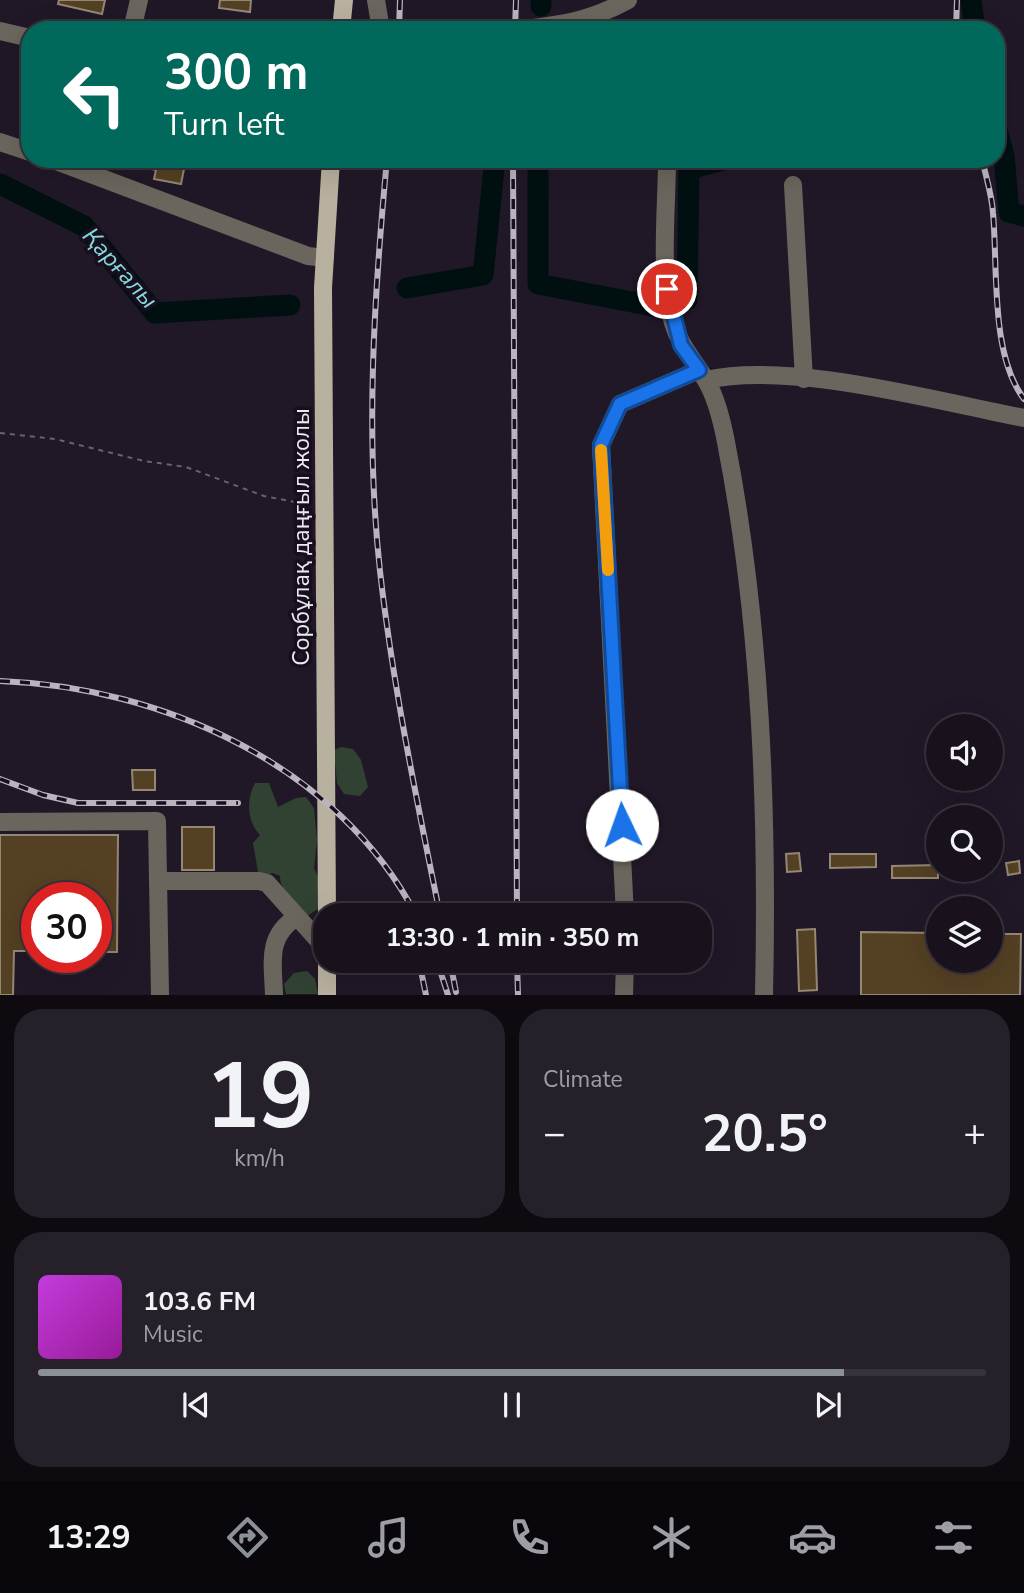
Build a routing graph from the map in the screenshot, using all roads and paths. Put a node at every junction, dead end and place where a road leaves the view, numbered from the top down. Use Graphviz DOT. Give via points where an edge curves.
graph roads {
  1 [pos="139,0"];
  2 [pos="344,0"];
  3 [pos="376,0"];
  4 [pos="628,0"];
  5 [pos="134,21"];
  6 [pos="342,21"];
  7 [pos="380,21"];
  8 [pos="607,21"];
  9 [pos="0,31"];
  10 [pos="21,36"];
  11 [pos="0,142"];
  12 [pos="21,149"];
  13 [pos="75,168"];
  14 [pos="330,168"];
  15 [pos="667,168"];
  16 [pos="793,185"];
  17 [pos="325,258"];
  18 [pos="702,375"];
  19 [pos="804,379"];
  20 [pos="1024,418"];
  21 [pos="0,433"];
  22 [pos="325,507"];
  23 [pos="0,821"];
  24 [pos="158,881"];
  25 [pos="327,903"];
  26 [pos="624,903"];
  27 [pos="298,917"];
  28 [pos="313,934"];
  29 [pos="327,973"];
  30 [pos="625,973"];
  31 [pos="160,995"];
  32 [pos="274,995"];
  33 [pos="327,995"];
  34 [pos="624,995"];
  35 [pos="764,995"];
  1 -- 5 [label="street"];
  2 -- 6 [label="main road"];
  3 -- 7 [label="street"];
  4 -- 8 [label="street"];
  9 -- 10 [label="street"];
  11 -- 12 [label="street"];
  13 -- 17 [label="street" via="307,256"];
  14 -- 17 [label="main road, Сорбұлақ даңғыл жолы"];
  15 -- 18 [label="street" via="667,289 672,320 681,345"];
  16 -- 19 [label="street"];
  17 -- 22 [label="main road, Сорбұлақ даңғыл жолы"];
  18 -- 19 [label="street"];
  18 -- 26 [label="street" via="620,404 601,445"];
  18 -- 35 [label="street" via="716,400 726,440 751,620 762,781"];
  19 -- 20 [label="street"];
  21 -- 22 [label="path" via="55,439 186,467 264,496"];
  22 -- 25 [label="main road, Сорбұлақ даңғыл жолы"];
  23 -- 24 [label="street" via="157,821"];
  24 -- 27 [label="street" via="267,883"];
  24 -- 31 [label="street"];
  27 -- 28 [label="street"];
  27 -- 32 [label="street" via="282,926 274,942"];
  29 -- 33 [label="main road"];
  30 -- 34 [label="street"];
}
